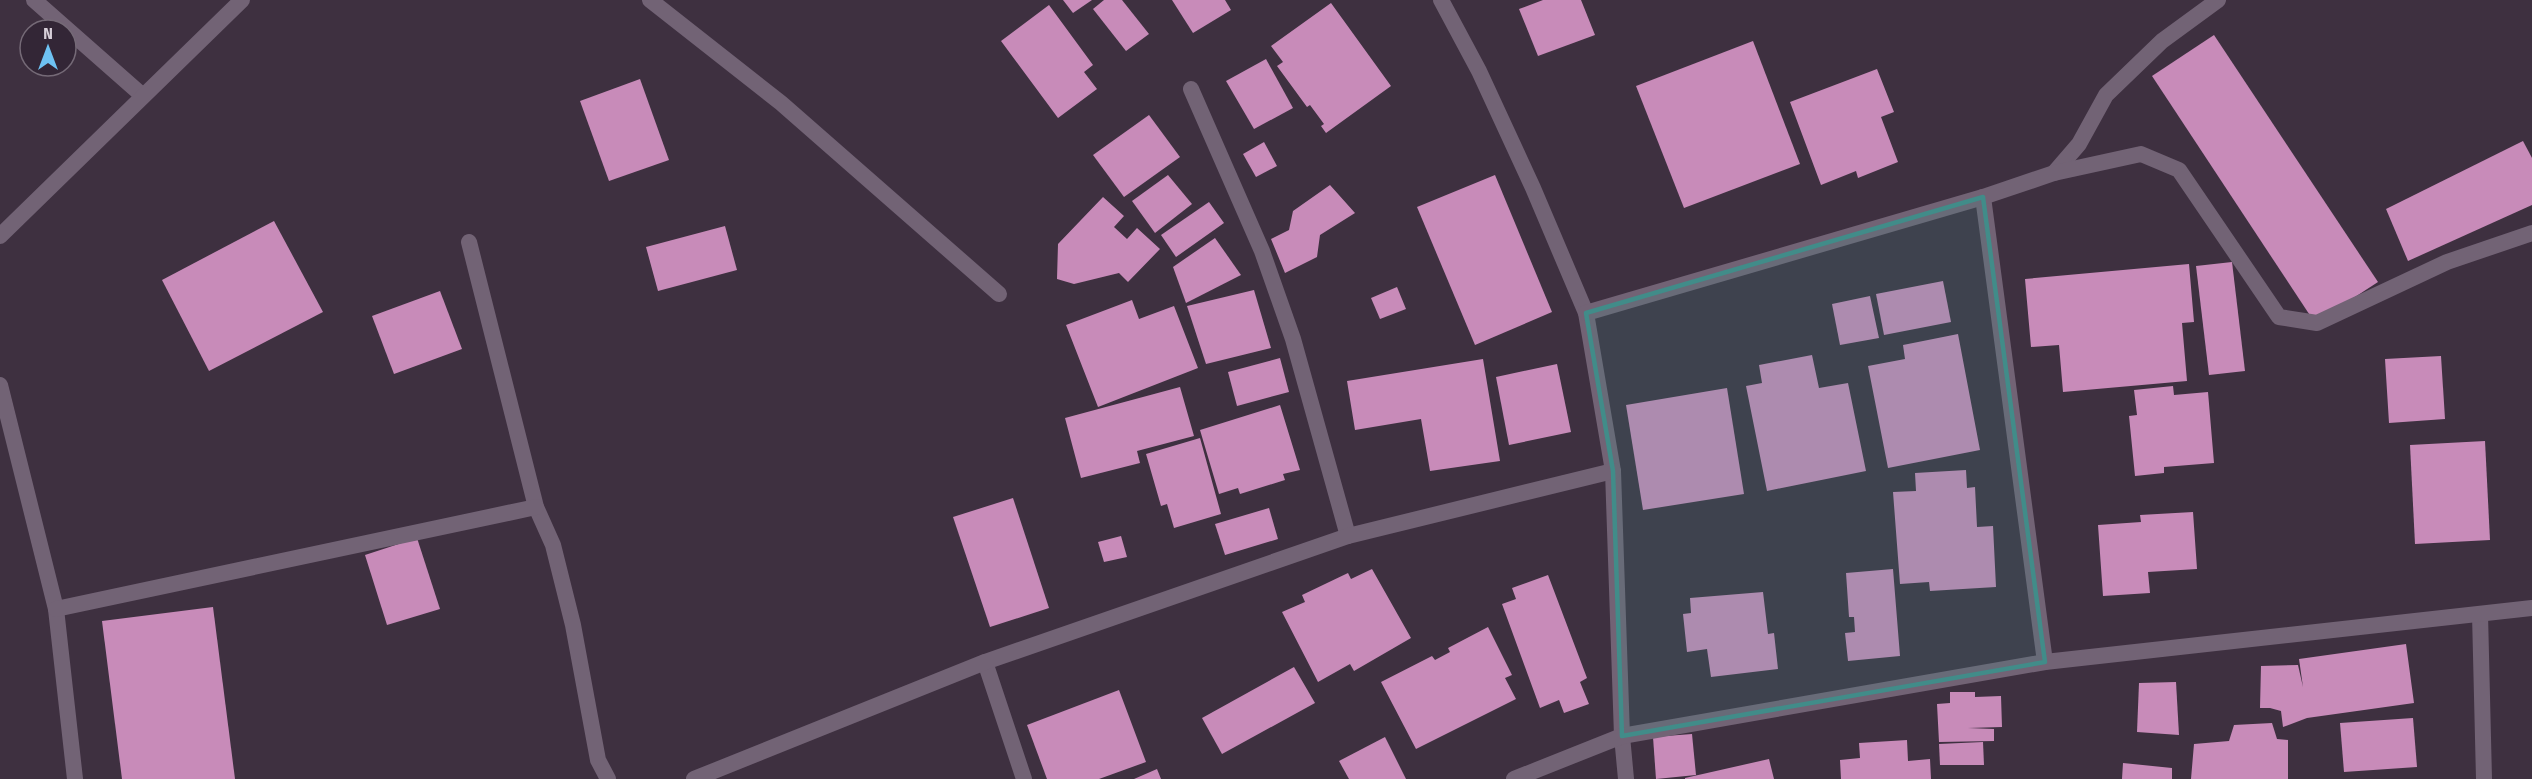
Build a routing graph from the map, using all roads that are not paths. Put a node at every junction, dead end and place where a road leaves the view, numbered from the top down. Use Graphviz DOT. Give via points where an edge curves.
graph roads {
  1 [pos="34,0"];
  2 [pos="242,0"];
  3 [pos="650,0"];
  4 [pos="1441,0"];
  5 [pos="2210,2"];
  6 [pos="1191,89"];
  7 [pos="143,96"];
  8 [pos="2054,172"];
  9 [pos="1983,197"];
  10 [pos="2532,233"];
  11 [pos="0,236"];
  12 [pos="469,242"];
  13 [pos="999,294"];
  14 [pos="1586,313"];
  15 [pos="0,385"];
  16 [pos="1613,471"];
  17 [pos="536,507"];
  18 [pos="1348,536"];
  19 [pos="2532,608"];
  20 [pos="56,609"];
  21 [pos="2480,614"];
  22 [pos="985,662"];
  23 [pos="2045,662"];
  24 [pos="1622,736"];
  25 [pos="75,779"];
  26 [pos="608,779"];
  27 [pos="694,779"];
  28 [pos="1024,779"];
  29 [pos="1514,779"];
  30 [pos="1626,779"];
  31 [pos="2484,779"];
  1 -- 7 [label="street"];
  2 -- 7 [label="street"];
  3 -- 13 [label="street" via="780,103"];
  4 -- 14 [label="street" via="1479,71"];
  5 -- 8 [label="street" via="2106,94 2079,144"];
  6 -- 18 [label="street" via="1262,251 1289,328"];
  7 -- 11 [label="street"];
  8 -- 9 [label="street"];
  8 -- 10 [label="street" via="2141,154 2180,170 2279,317 2318,323 2447,262"];
  9 -- 14 [label="street"];
  9 -- 23 [label="street"];
  12 -- 17 [label="street"];
  14 -- 16 [label="street"];
  15 -- 20 [label="street"];
  16 -- 18 [label="street"];
  16 -- 24 [label="street"];
  17 -- 20 [label="street"];
  17 -- 26 [label="street" via="554,545 598,760"];
  18 -- 22 [label="street"];
  19 -- 21 [label="street"];
  20 -- 25 [label="street"];
  21 -- 23 [label="street"];
  21 -- 31 [label="street"];
  22 -- 27 [label="street"];
  22 -- 28 [label="street"];
  23 -- 24 [label="street"];
  24 -- 29 [label="street"];
  24 -- 30 [label="street"];
}
